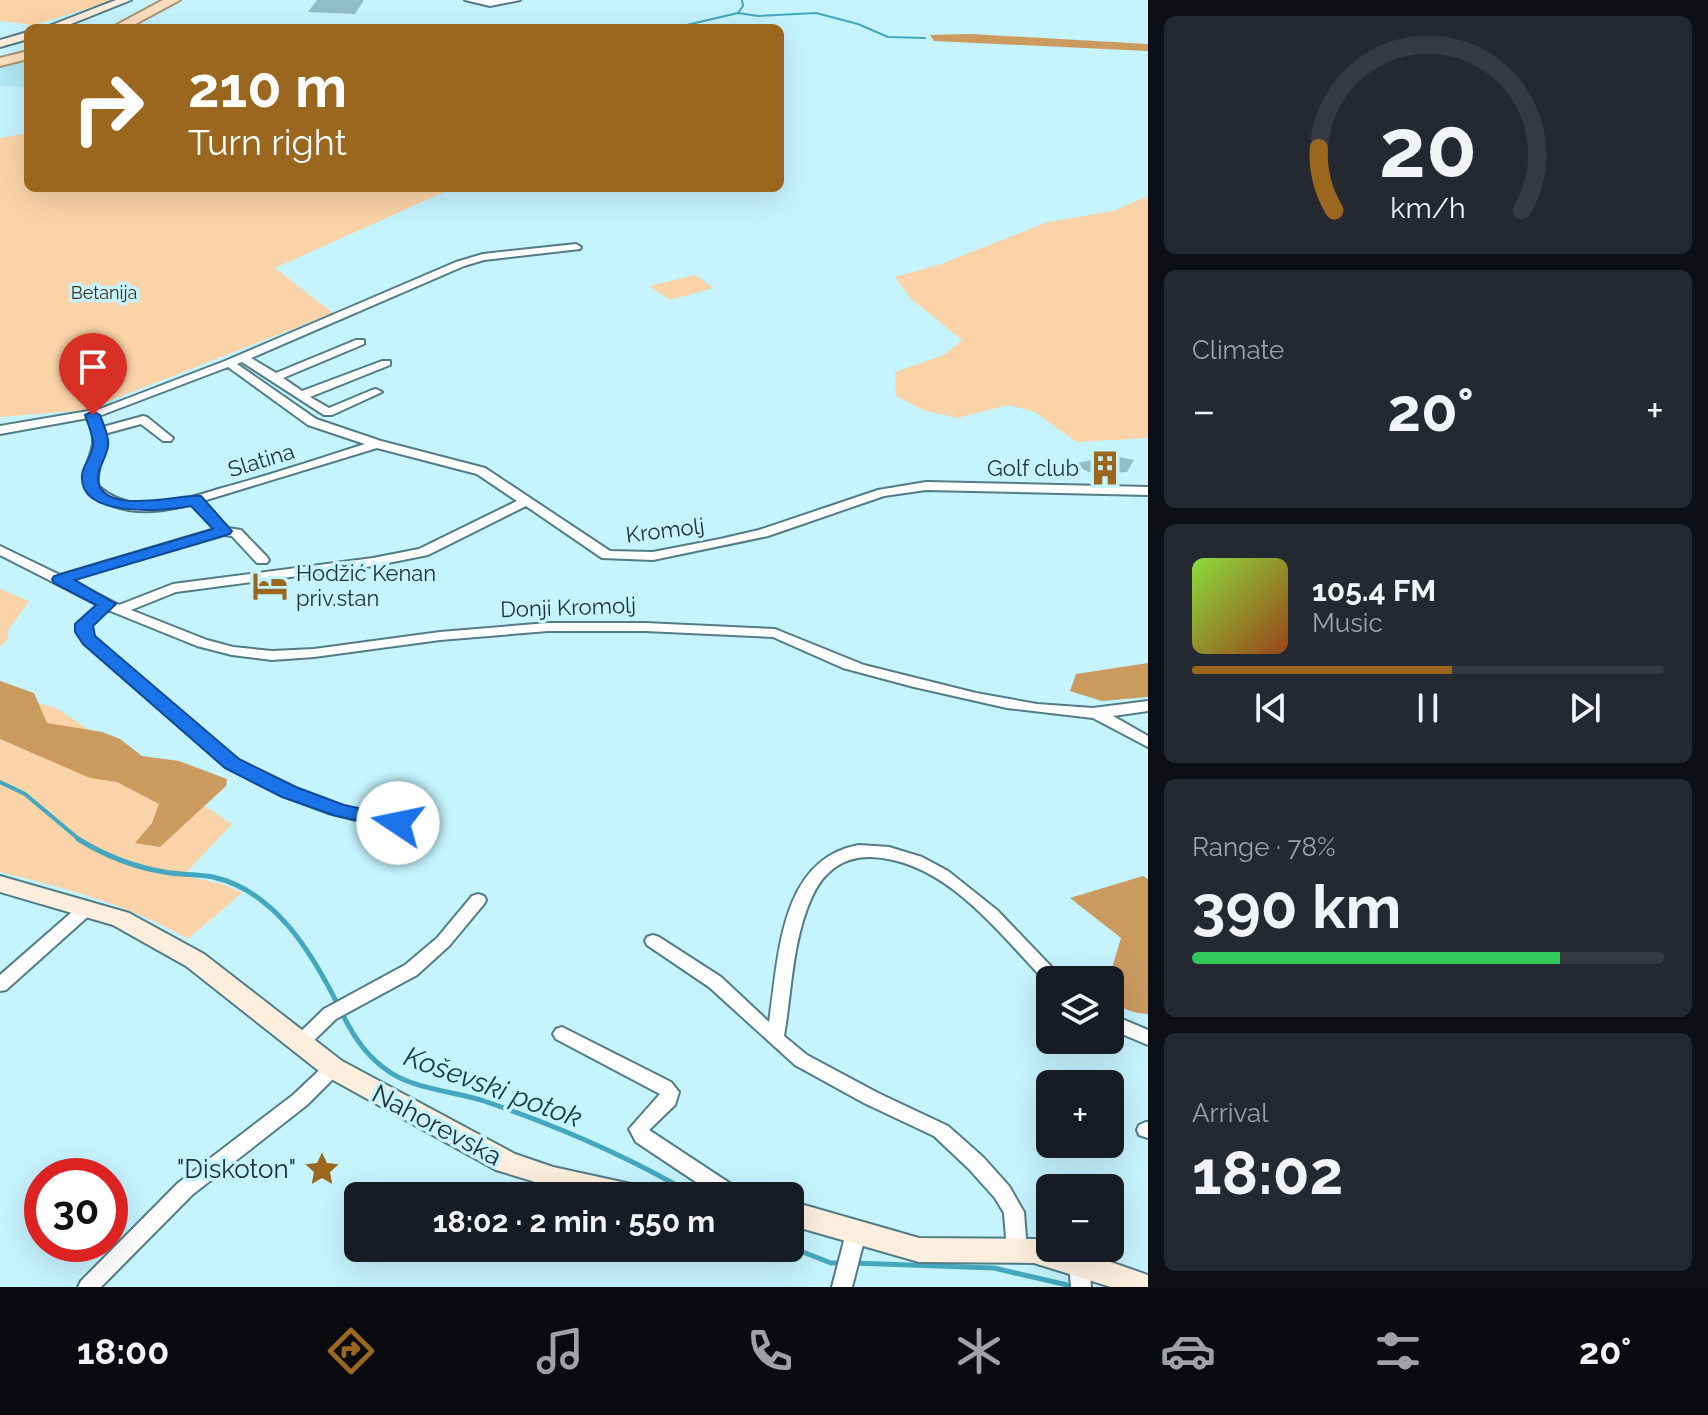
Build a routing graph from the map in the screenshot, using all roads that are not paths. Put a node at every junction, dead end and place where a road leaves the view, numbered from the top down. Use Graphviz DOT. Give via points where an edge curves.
graph roads {
  1 [pos="126,0"];
  2 [pos="173,0"];
  3 [pos="469,0"];
  4 [pos="516,0"];
  5 [pos="61,24"];
  6 [pos="126,24"];
  7 [pos="24,36"];
  8 [pos="0,44"];
  9 [pos="24,56"];
  10 [pos="0,62"];
  11 [pos="576,247"];
  12 [pos="335,328"];
  13 [pos="360,342"];
  14 [pos="246,359"];
  15 [pos="229,363"];
  16 [pos="386,363"];
  17 [pos="275,377"];
  18 [pos="376,392"];
  19 [pos="301,396"];
  20 [pos="93,415"];
  21 [pos="0,430"];
  22 [pos="99,432"];
  23 [pos="167,438"];
  24 [pos="377,444"];
  25 [pos="1148,491"];
  26 [pos="195,500"];
  27 [pos="525,502"];
  28 [pos="224,531"];
  29 [pos="0,550"];
  30 [pos="262,560"];
  31 [pos="60,579"];
  32 [pos="114,606"];
  33 [pos="1148,706"];
  34 [pos="1095,713"];
  35 [pos="1148,742"];
  36 [pos="398,823"];
  37 [pos="0,884"];
  38 [pos="478,900"];
  39 [pos="86,909"];
  40 [pos="653,941"];
  41 [pos="1041,966"];
  42 [pos="2,981"];
  43 [pos="1124,1027"];
  44 [pos="562,1034"];
  45 [pos="775,1038"];
  46 [pos="1148,1038"];
  47 [pos="299,1044"];
  48 [pos="333,1068"];
  49 [pos="570,1182"];
  50 [pos="712,1182"];
  51 [pos="804,1220"];
  52 [pos="1015,1231"];
  53 [pos="854,1243"];
  54 [pos="1080,1276"];
  55 [pos="844,1281"];
  56 [pos="88,1287"];
  57 [pos="1147,1287"];
  1 -- 5 [label="street"];
  2 -- 6 [label="main road"];
  3 -- 4 [label="street"];
  7 -- 8 [label="street"];
  9 -- 10 [label="main road"];
  11 -- 14 [label="street" via="460,264"];
  12 -- 14 [label="street"];
  13 -- 17 [label="street"];
  14 -- 15 [label="street"];
  14 -- 17 [label="street"];
  15 -- 20 [label="street"];
  15 -- 24 [label="street, Kromolj" via="312,422"];
  16 -- 19 [label="street"];
  17 -- 19 [label="street"];
  18 -- 19 [label="street" via="328,413"];
  20 -- 21 [label="street"];
  20 -- 22 [label="street, Slatina"];
  22 -- 23 [label="street" via="143,420"];
  22 -- 26 [label="street, Slatina" via="101,444 90,476 92,487 107,500 138,507"];
  24 -- 26 [label="street, Slatina"];
  24 -- 27 [label="street, Kromolj" via="481,471"];
  25 -- 27 [label="street, Kromolj" via="926,486 882,493 763,533 629,558 607,555"];
  26 -- 28 [label="street"];
  27 -- 32 [label="street" via="423,552 173,588"];
  28 -- 30 [label="street" via="236,533"];
  28 -- 31 [label="street"];
  29 -- 31 [label="street, Donji Kromolj"];
  31 -- 32 [label="street, Donji Kromolj"];
  32 -- 34 [label="street, Donji Kromolj" via="206,644 271,655 586,624 775,633 857,668 983,697"];
  32 -- 36 [label="street" via="84,624 89,640 232,764 340,811"];
  33 -- 34 [label="street, Donji Kromolj"];
  34 -- 35 [label="street"];
  37 -- 39 [label="street, Nahorevska"];
  38 -- 47 [label="street" via="411,970 330,1014"];
  39 -- 42 [label="street"];
  39 -- 47 [label="street, Nahorevska" via="121,919 195,960"];
  40 -- 45 [label="street" via="715,982"];
  41 -- 45 [label="street" via="952,880 923,861 893,852 849,852 813,879 797,915"];
  43 -- 46 [label="street"];
  44 -- 50 [label="street" via="665,1087 668,1100 638,1129"];
  45 -- 52 [label="street" via="801,1060 941,1131 1002,1192"];
  47 -- 48 [label="street, Nahorevska"];
  48 -- 49 [label="street, Nahorevska" via="506,1162"];
  48 -- 56 [label="street" via="185,1189"];
  51 -- 53 [label="street"];
  52 -- 53 [label="street" via="919,1250"];
  52 -- 54 [label="street"];
  53 -- 55 [label="street"];
  54 -- 57 [label="street"];
}
